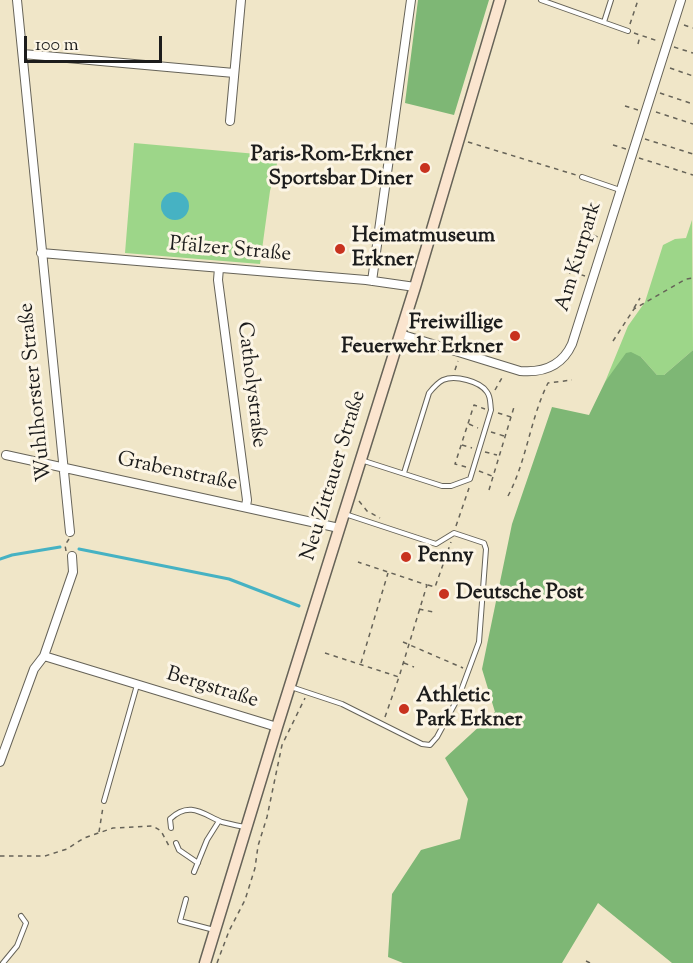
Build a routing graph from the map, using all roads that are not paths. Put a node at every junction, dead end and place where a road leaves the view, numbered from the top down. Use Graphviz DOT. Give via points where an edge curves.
graph roads {
  1 [pos="17,0"];
  2 [pos="241,0"];
  3 [pos="411,0"];
  4 [pos="500,0"];
  5 [pos="541,0"];
  6 [pos="611,0"];
  7 [pos="681,0"];
  8 [pos="604,22"];
  9 [pos="628,30"];
  10 [pos="22,54"];
  11 [pos="234,73"];
  12 [pos="230,121"];
  13 [pos="582,177"];
  14 [pos="620,190"];
  15 [pos="41,253"];
  16 [pos="219,268"];
  17 [pos="372,281"];
  18 [pos="415,287"];
  19 [pos="400,334"];
  20 [pos="6,455"];
  21 [pos="360,460"];
  22 [pos="64,466"];
  23 [pos="404,473"];
  24 [pos="246,506"];
  25 [pos="344,513"];
  26 [pos="339,528"];
  27 [pos="69,532"];
  28 [pos="72,556"];
  29 [pos="44,656"];
  30 [pos="138,684"];
  31 [pos="290,687"];
  32 [pos="277,727"];
  33 [pos="0,762"];
  34 [pos="104,801"];
  35 [pos="219,821"];
  36 [pos="171,828"];
  37 [pos="246,828"];
  38 [pos="176,843"];
  39 [pos="198,863"];
  40 [pos="194,873"];
  41 [pos="186,899"];
  42 [pos="21,916"];
  43 [pos="214,930"];
  44 [pos="3,963"];
  45 [pos="205,963"];
  1 -- 10 [label="street, Wuhlhorster Straße"];
  2 -- 11 [label="street"];
  3 -- 17 [label="street"];
  4 -- 18 [label="main road, Neu Zittauer Straße" via="463,140"];
  5 -- 8 [label="lane"];
  6 -- 8 [label="lane"];
  7 -- 14 [label="street, Am Kurpark"];
  8 -- 9 [label="lane"];
  10 -- 11 [label="street"];
  10 -- 15 [label="street, Wuhlhorster Straße"];
  11 -- 12 [label="street"];
  13 -- 14 [label="lane"];
  14 -- 19 [label="street, Am Kurpark" via="572,344 560,361 548,369 520,371"];
  15 -- 16 [label="street, Pfälzer Straße"];
  15 -- 22 [label="street, Wuhlhorster Straße"];
  16 -- 17 [label="street, Pfälzer Straße"];
  16 -- 24 [label="street, Catholystraße"];
  17 -- 18 [label="street, Pfälzer Straße"];
  18 -- 19 [label="main road, Neu Zittauer Straße"];
  19 -- 21 [label="main road, Neu Zittauer Straße"];
  20 -- 22 [label="street, Grabenstraße"];
  21 -- 23 [label="lane"];
  21 -- 25 [label="main road, Neu Zittauer Straße"];
  22 -- 24 [label="street, Grabenstraße"];
  22 -- 27 [label="street, Wuhlhorster Straße"];
  23 -- 23 [label="lane" via="429,393 437,384 452,378 476,383 486,390 491,411 470,479 442,486"];
  24 -- 26 [label="street, Grabenstraße"];
  25 -- 26 [label="main road, Neu Zittauer Straße"];
  25 -- 31 [label="lane" via="436,544 454,533 484,543 479,642 459,696 430,745 342,704"];
  26 -- 31 [label="main road, Neu Zittauer Straße"];
  28 -- 29 [label="street" via="74,572"];
  29 -- 30 [label="street, Bergstraße"];
  29 -- 33 [label="street" via="34,669"];
  30 -- 32 [label="street, Bergstraße"];
  30 -- 34 [label="lane, Bergstraße"];
  31 -- 32 [label="main road, Neu Zittauer Straße"];
  32 -- 37 [label="main road, Neu Zittauer Straße"];
  35 -- 36 [label="lane" via="212,815 187,811 170,819"];
  35 -- 37 [label="lane"];
  35 -- 39 [label="lane"];
  37 -- 43 [label="main road, Neu Zittauer Straße"];
  38 -- 39 [label="lane" via="179,850"];
  39 -- 40 [label="lane"];
  41 -- 43 [label="lane" via="180,921"];
  42 -- 44 [label="lane" via="26,923 17,946"];
  43 -- 45 [label="main road, Neu Zittauer Straße"];
}
